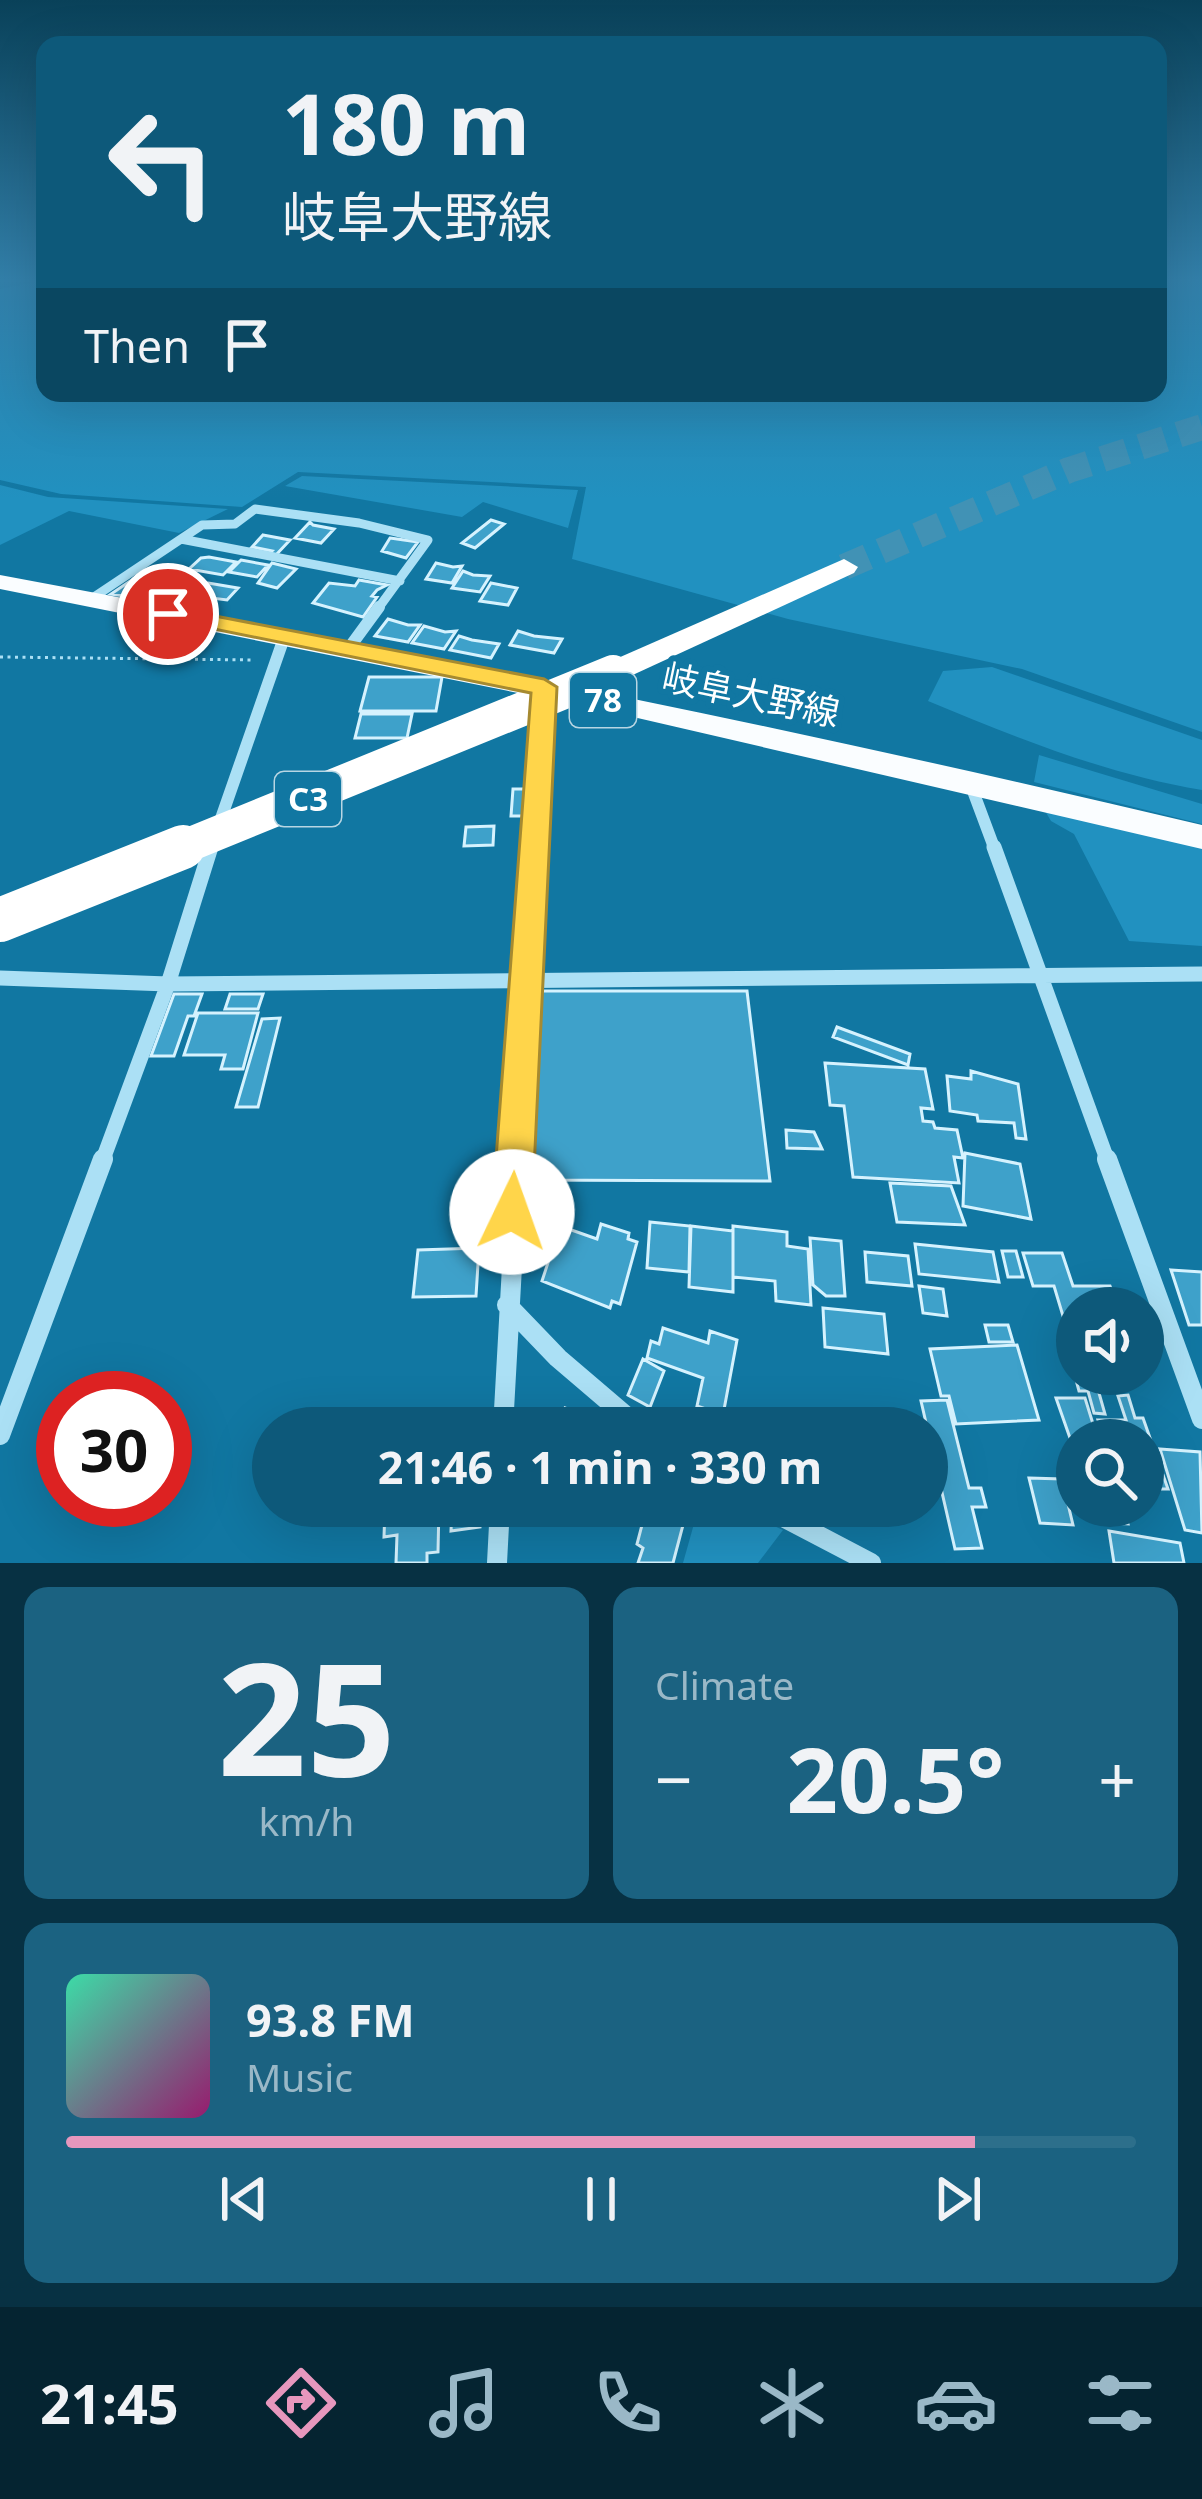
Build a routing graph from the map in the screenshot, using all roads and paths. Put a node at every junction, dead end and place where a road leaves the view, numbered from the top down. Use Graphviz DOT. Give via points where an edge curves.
graph roads {
  1 [pos="180,539"];
  2 [pos="844,567"];
  3 [pos="400,581"];
  4 [pos="0,582"];
  5 [pos="91,599"];
  6 [pos="280,647"];
  7 [pos="350,648"];
  8 [pos="0,657"];
  9 [pos="544,687"];
  10 [pos="968,778"];
  11 [pos="1202,837"];
  12 [pos="0,920"];
  13 [pos="1042,974"];
  14 [pos="1202,974"];
  15 [pos="0,978"];
  16 [pos="524,981"];
  17 [pos="168,984"];
  18 [pos="507,1305"];
  19 [pos="503,1407"];
  20 [pos="615,1407"];
  21 [pos="1202,1419"];
  22 [pos="0,1435"];
  23 [pos="499,1527"];
  24 [pos="802,1527"];
  25 [pos="497,1563"];
  26 [pos="871,1563"];
  1 -- 3 [label="street"];
  1 -- 3 [label="street" via="202,525 235,524 255,509 428,540"];
  1 -- 5 [label="street"];
  2 -- 12 [label="highway, C3, bridge" via="613,672"];
  3 -- 7 [label="street"];
  4 -- 5 [label="main road, 岐阜大野線 / 78"];
  5 -- 6 [label="main road, 岐阜大野線 / 78"];
  6 -- 7 [label="main road, 岐阜大野線 / 78"];
  6 -- 8 [label="path"];
  6 -- 17 [label="street"];
  7 -- 9 [label="main road, 岐阜大野線 / 78"];
  9 -- 10 [label="main road, 岐阜大野線 / 78"];
  9 -- 16 [label="street"];
  10 -- 11 [label="main road, 岐阜大野線 / 78"];
  10 -- 13 [label="street"];
  13 -- 14 [label="street"];
  13 -- 16 [label="street"];
  13 -- 21 [label="street"];
  15 -- 17 [label="street"];
  16 -- 17 [label="street"];
  16 -- 18 [label="street"];
  17 -- 22 [label="street"];
  18 -- 19 [label="street"];
  18 -- 20 [label="street"];
  23 -- 25 [label="street"];
  24 -- 26 [label="street"];
}
